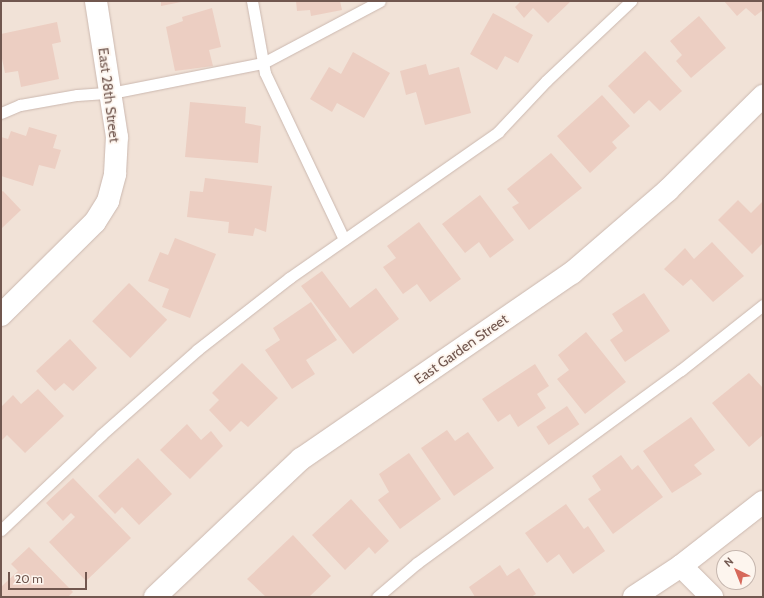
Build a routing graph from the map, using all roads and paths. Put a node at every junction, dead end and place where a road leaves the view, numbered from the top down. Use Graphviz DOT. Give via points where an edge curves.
graph roads {
  1 [pos="96,1"];
  2 [pos="252,1"];
  3 [pos="380,1"];
  4 [pos="631,1"];
  5 [pos="263,63"];
  6 [pos="110,93"];
  7 [pos="763,96"];
  8 [pos="1,113"];
  9 [pos="344,239"];
  10 [pos="763,305"];
  11 [pos="1,315"];
  12 [pos="763,502"];
  13 [pos="1,530"];
  14 [pos="681,566"];
  15 [pos="155,597"];
  16 [pos="377,597"];
  17 [pos="634,597"];
  18 [pos="712,597"];
  1 -- 6 [label="street, East 28th Street"];
  2 -- 5 [label="lane"];
  3 -- 5 [label="lane"];
  4 -- 9 [label="lane" via="546,81 498,132"];
  5 -- 6 [label="lane"];
  5 -- 9 [label="lane" via="265,73"];
  6 -- 8 [label="lane" via="27,104"];
  6 -- 11 [label="street, East 28th Street" via="117,137 115,174 108,200 95,222"];
  7 -- 15 [label="street, East Garden Street" via="668,190 572,272 301,459"];
  9 -- 13 [label="lane" via="197,350 101,435"];
  10 -- 16 [label="lane" via="681,370 417,564"];
  12 -- 14 [label="street"];
  14 -- 17 [label="street"];
  14 -- 18 [label="street"];
}
